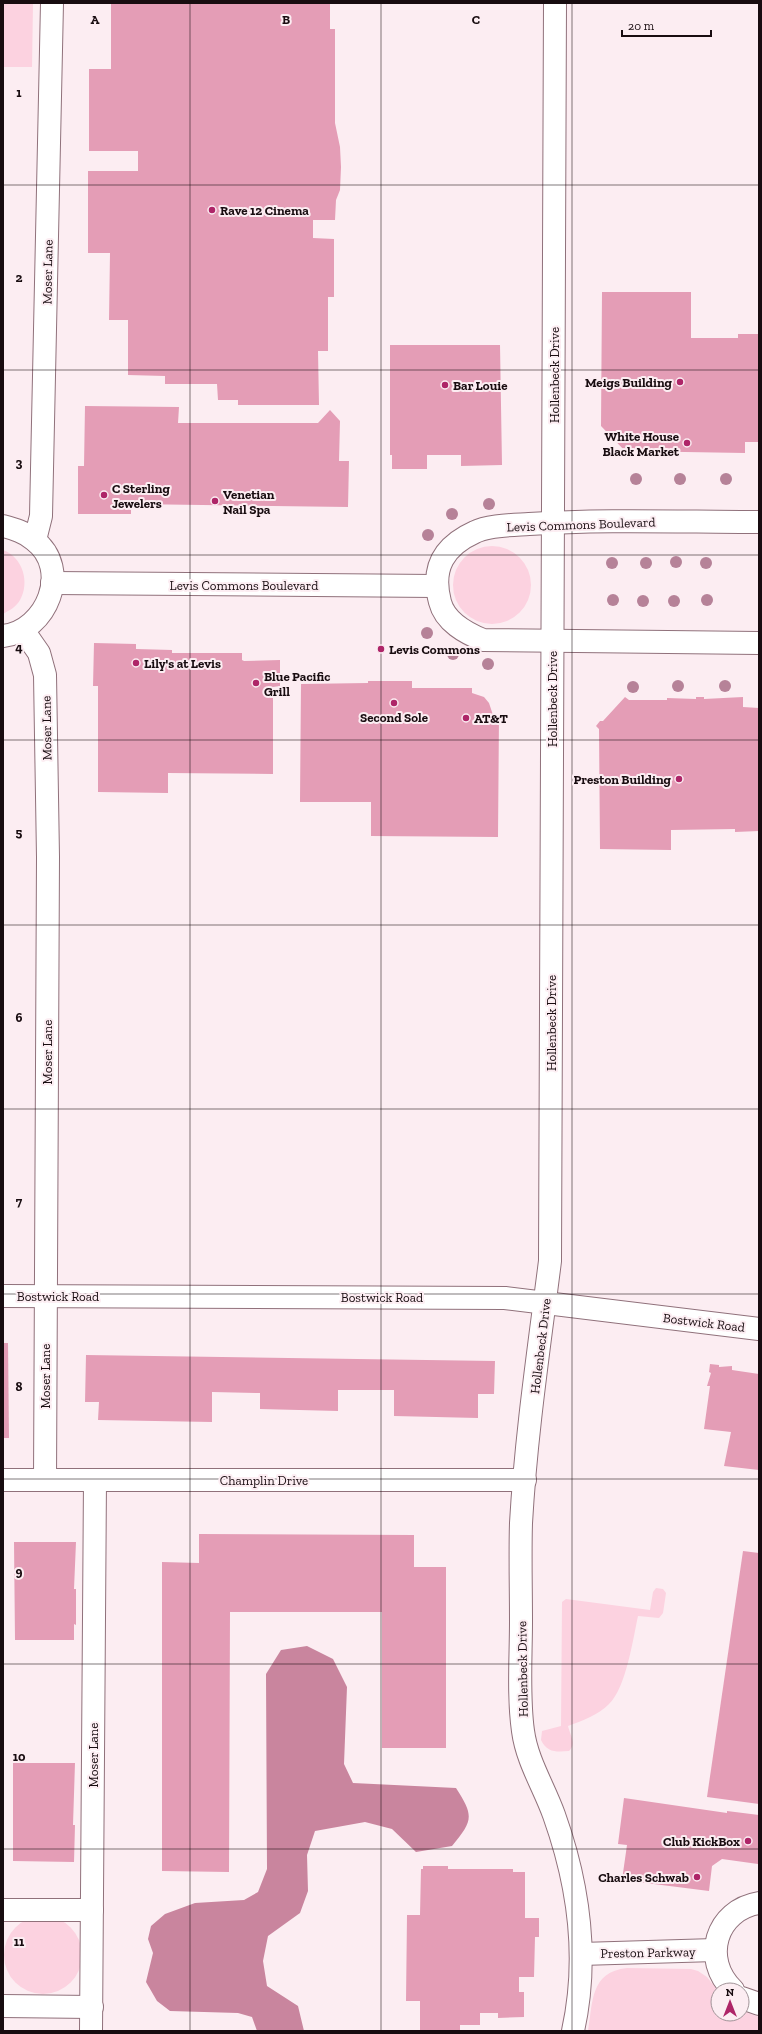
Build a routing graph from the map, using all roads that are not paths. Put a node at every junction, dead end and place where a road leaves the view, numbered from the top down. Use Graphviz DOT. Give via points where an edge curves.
graph roads {
  1 [pos="52,3"];
  2 [pos="555,3"];
  3 [pos="759,522"];
  4 [pos="553,523"];
  5 [pos="3,526"];
  6 [pos="35,540"];
  7 [pos="52,583"];
  8 [pos="436,586"];
  9 [pos="13,633"];
  10 [pos="553,641"];
  11 [pos="759,643"];
  12 [pos="3,1296"];
  13 [pos="46,1296"];
  14 [pos="545,1302"];
  15 [pos="759,1329"];
  16 [pos="3,1480"];
  17 [pos="45,1480"];
  18 [pos="95,1480"];
  19 [pos="524,1480"];
  20 [pos="759,1904"];
  21 [pos="3,1910"];
  22 [pos="92,1910"];
  23 [pos="715,1950"];
  24 [pos="581,1954"];
  25 [pos="726,1982"];
  26 [pos="3,2006"];
  27 [pos="92,2007"];
  28 [pos="92,2031"];
  29 [pos="573,2031"];
  1 -- 6 [label="street, Moser Lane" via="41,516"];
  2 -- 4 [label="street, Hollenbeck Drive"];
  3 -- 4 [label="street, Levis Commons Boulevard"];
  4 -- 8 [label="street, Levis Commons Boulevard" via="477,530 455,543 442,559"];
  4 -- 10 [label="street, Hollenbeck Drive"];
  5 -- 6 [label="street" via="20,531"];
  6 -- 7 [label="street" via="46,555"];
  7 -- 8 [label="street, Levis Commons Boulevard"];
  7 -- 9 [label="street" via="45,607 37,618"];
  8 -- 10 [label="street, Levis Commons Boulevard" via="441,605 452,622 466,633 484,640"];
  9 -- 13 [label="street, Moser Lane" via="39,653 45,675 48,857"];
  10 -- 11 [label="street, Levis Commons Boulevard"];
  10 -- 14 [label="street, Hollenbeck Drive" via="550,1254"];
  12 -- 13 [label="street, Bostwick Road"];
  13 -- 14 [label="street, Bostwick Road" via="505,1298"];
  13 -- 17 [label="street, Moser Lane"];
  14 -- 15 [label="street, Bostwick Road"];
  14 -- 19 [label="street, Hollenbeck Drive"];
  16 -- 17 [label="street, Champlin Drive"];
  17 -- 18 [label="street, Champlin Drive"];
  18 -- 19 [label="street, Champlin Drive"];
  18 -- 22 [label="street, Moser Lane"];
  19 -- 24 [label="street, Hollenbeck Drive" via="521,1524 523,1731 530,1760 546,1793 570,1862 582,1937"];
  20 -- 23 [label="street" via="746,1906 733,1913 719,1932"];
  21 -- 22 [label="street"];
  22 -- 27 [label="street, Moser Lane"];
  23 -- 24 [label="street, Preston Parkway"];
  23 -- 25 [label="street" via="722,1977"];
  24 -- 29 [label="street, Hollenbeck Drive" via="578,2006"];
  26 -- 27 [label="street"];
  27 -- 28 [label="street, Moser Lane"];
}
